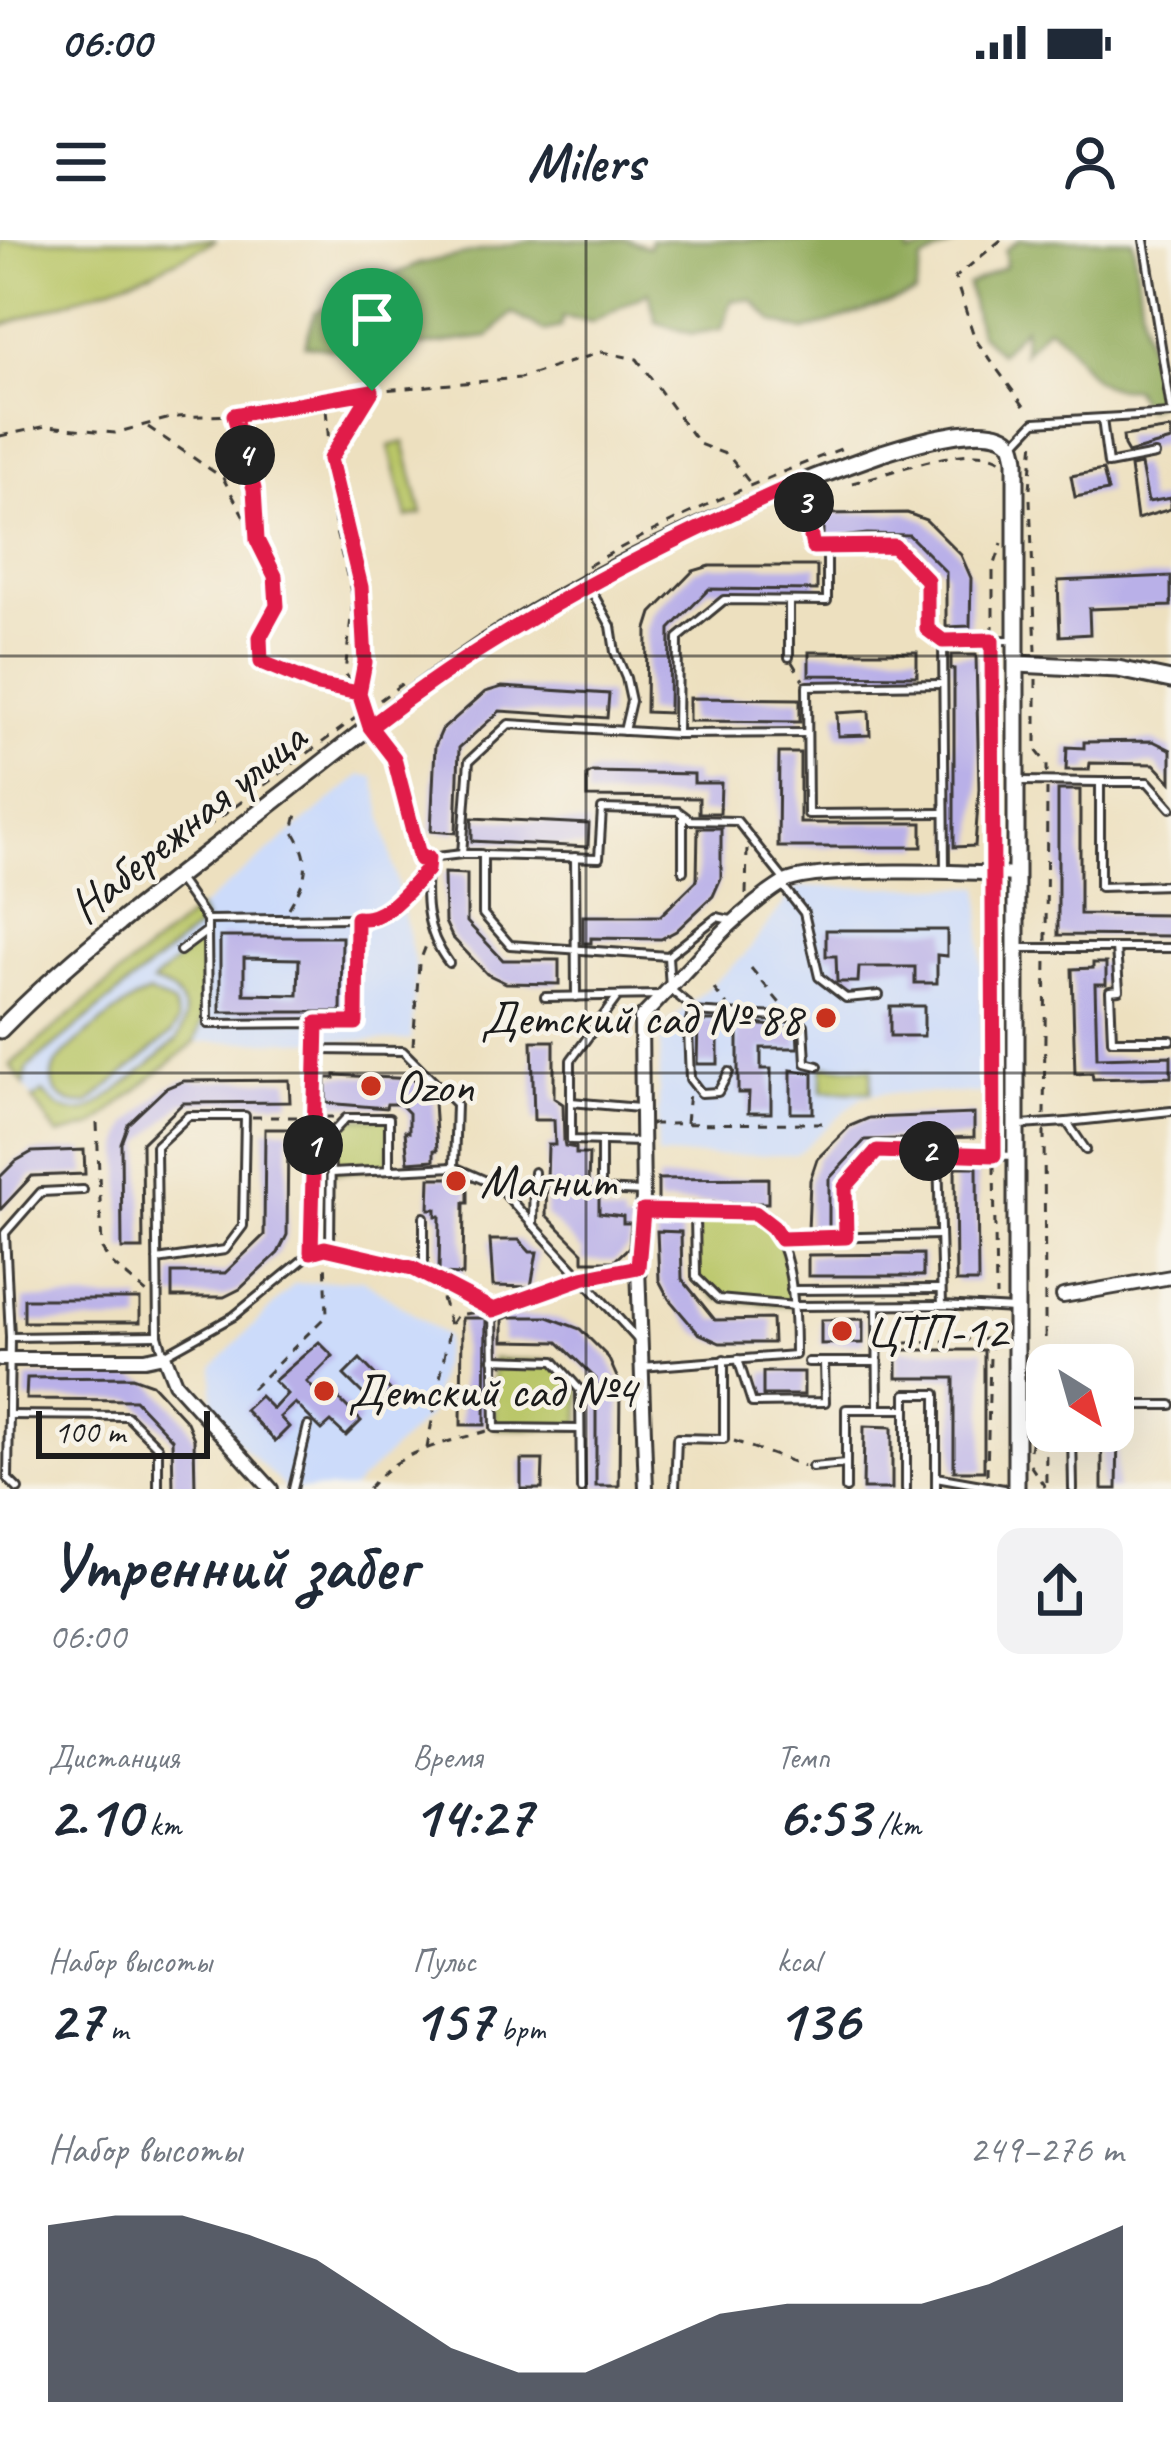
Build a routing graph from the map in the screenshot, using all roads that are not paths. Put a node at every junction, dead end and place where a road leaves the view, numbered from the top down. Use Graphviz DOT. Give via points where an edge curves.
graph roads {
  1 [pos="1144,240"];
  2 [pos="1171,411"];
  3 [pos="1102,419"];
  4 [pos="1013,445"];
  5 [pos="1155,455"];
  6 [pos="800,482"];
  7 [pos="827,547"];
  8 [pos="588,585"];
  9 [pos="789,601"];
  10 [pos="1016,640"];
  11 [pos="943,641"];
  12 [pos="789,657"];
  13 [pos="1016,664"];
  14 [pos="1171,680"];
  15 [pos="942,684"];
  16 [pos="370,727"];
  17 [pos="625,731"];
  18 [pos="807,733"];
  19 [pos="677,734"];
  20 [pos="1015,781"];
  21 [pos="1100,782"];
  22 [pos="1171,808"];
  23 [pos="944,813"];
  24 [pos="682,815"];
  25 [pos="462,854"];
  26 [pos="483,854"];
  27 [pos="575,857"];
  28 [pos="428,858"];
  29 [pos="683,871"];
  30 [pos="945,874"];
  31 [pos="1015,875"];
  32 [pos="177,877"];
  33 [pos="784,883"];
  34 [pos="1171,885"];
  35 [pos="354,918"];
  36 [pos="742,918"];
  37 [pos="207,920"];
  38 [pos="207,931"];
  39 [pos="1015,948"];
  40 [pos="1116,948"];
  41 [pos="1171,949"];
  42 [pos="180,951"];
  43 [pos="574,951"];
  44 [pos="668,956"];
  45 [pos="449,963"];
  46 [pos="666,992"];
  47 [pos="879,995"];
  48 [pos="577,997"];
  49 [pos="618,997"];
  50 [pos="545,998"];
  51 [pos="692,1012"];
  52 [pos="317,1023"];
  53 [pos="356,1023"];
  54 [pos="0,1030"];
  55 [pos="1171,1040"];
  56 [pos="818,1066"];
  57 [pos="729,1072"];
  58 [pos="571,1102"];
  59 [pos="642,1108"];
  60 [pos="1171,1111"];
  61 [pos="1067,1122"];
  62 [pos="1017,1125"];
  63 [pos="601,1141"];
  64 [pos="642,1142"];
  65 [pos="1086,1150"];
  66 [pos="938,1151"];
  67 [pos="1016,1156"];
  68 [pos="454,1167"];
  69 [pos="389,1168"];
  70 [pos="534,1172"];
  71 [pos="332,1173"];
  72 [pos="83,1190"];
  73 [pos="643,1192"];
  74 [pos="643,1211"];
  75 [pos="695,1212"];
  76 [pos="424,1216"];
  77 [pos="533,1225"];
  78 [pos="940,1235"];
  79 [pos="846,1237"];
  80 [pos="781,1239"];
  81 [pos="327,1249"];
  82 [pos="157,1260"];
  83 [pos="638,1267"];
  84 [pos="424,1275"];
  85 [pos="1171,1277"];
  86 [pos="582,1278"];
  87 [pos="941,1289"];
  88 [pos="791,1290"];
  89 [pos="1063,1296"];
  90 [pos="1012,1302"];
  91 [pos="942,1305"];
  92 [pos="794,1306"];
  93 [pos="877,1306"];
  94 [pos="493,1310"];
  95 [pos="158,1335"];
  96 [pos="10,1337"];
  97 [pos="640,1342"];
  98 [pos="164,1354"];
  99 [pos="737,1358"];
  100 [pos="5,1359"];
  101 [pos="494,1359"];
  102 [pos="724,1359"];
  103 [pos="808,1362"];
  104 [pos="824,1362"];
  105 [pos="877,1362"];
  106 [pos="641,1366"];
  107 [pos="1134,1405"];
  108 [pos="1171,1405"];
  109 [pos="878,1409"];
  110 [pos="906,1409"];
  111 [pos="9,1415"];
  112 [pos="308,1426"];
  113 [pos="580,1429"];
  114 [pos="1072,1452"];
  115 [pos="846,1464"];
  116 [pos="808,1467"];
  117 [pos="936,1477"];
  118 [pos="643,1487"];
  119 [pos="18,1489"];
  120 [pos="158,1489"];
  121 [pos="271,1489"];
  122 [pos="293,1489"];
  123 [pos="581,1489"];
  124 [pos="675,1489"];
  125 [pos="846,1489"];
  126 [pos="906,1489"];
  127 [pos="936,1489"];
  128 [pos="1004,1489"];
  129 [pos="1016,1489"];
  130 [pos="1072,1489"];
  1 -- 2 [label="lane"];
  2 -- 3 [label="lane"];
  3 -- 4 [label="lane" via="1035,422"];
  3 -- 5 [label="lane" via="1108,464"];
  4 -- 6 [label="street, Набережная улица" via="982,432 920,440"];
  4 -- 10 [label="street"];
  6 -- 7 [label="lane" via="813,547"];
  6 -- 8 [label="street, Набережная улица"];
  7 -- 9 [label="lane" via="826,601"];
  7 -- 11 [label="lane" via="894,546 927,580 927,629"];
  8 -- 16 [label="street, Набережная улица" via="507,629"];
  8 -- 17 [label="lane" via="626,678"];
  9 -- 12 [label="lane"];
  9 -- 19 [label="lane" via="724,600 678,638"];
  10 -- 11 [label="lane"];
  10 -- 13 [label="street"];
  11 -- 15 [label="lane"];
  13 -- 14 [label="street" via="1118,668"];
  13 -- 20 [label="street"];
  15 -- 18 [label="lane" via="807,686"];
  15 -- 23 [label="lane"];
  16 -- 28 [label="lane" via="394,758 420,859"];
  16 -- 32 [label="street, Набережная улица"];
  17 -- 19 [label="lane"];
  17 -- 25 [label="lane" via="509,724 469,761"];
  18 -- 19 [label="lane"];
  18 -- 23 [label="lane" via="808,814"];
  20 -- 21 [label="lane"];
  20 -- 31 [label="street"];
  21 -- 22 [label="lane" via="1148,782"];
  21 -- 34 [label="lane" via="1100,887"];
  23 -- 30 [label="lane"];
  24 -- 27 [label="lane" via="602,809 599,858"];
  24 -- 29 [label="lane"];
  24 -- 33 [label="lane" via="737,821"];
  25 -- 26 [label="lane"];
  25 -- 28 [label="lane"];
  26 -- 27 [label="lane"];
  26 -- 43 [label="lane" via="483,914 510,945"];
  27 -- 43 [label="lane"];
  28 -- 45 [label="lane" via="425,907"];
  30 -- 31 [label="street"];
  30 -- 33 [label="street" via="828,874"];
  31 -- 39 [label="street"];
  32 -- 37 [label="lane"];
  32 -- 54 [label="street, Набережная улица"];
  33 -- 36 [label="street"];
  33 -- 47 [label="lane" via="804,913 819,977 846,998"];
  35 -- 37 [label="lane"];
  36 -- 44 [label="lane" via="717,917"];
  36 -- 46 [label="street"];
  37 -- 38 [label="lane"];
  38 -- 42 [label="lane"];
  38 -- 52 [label="lane" via="208,1024"];
  39 -- 40 [label="lane"];
  39 -- 62 [label="street"];
  40 -- 41 [label="lane"];
  40 -- 55 [label="lane" via="1112,1040"];
  43 -- 44 [label="lane"];
  43 -- 48 [label="lane"];
  44 -- 46 [label="lane"];
  46 -- 49 [label="lane"];
  46 -- 51 [label="lane"];
  46 -- 59 [label="street" via="640,1018"];
  48 -- 49 [label="lane"];
  48 -- 50 [label="lane"];
  49 -- 58 [label="lane" via="571,1060"];
  51 -- 56 [label="lane" via="791,1017 804,1025 806,1063"];
  51 -- 57 [label="lane" via="690,1078 700,1093 718,1092"];
  52 -- 53 [label="lane"];
  52 -- 68 [label="lane" via="317,1050 403,1051 455,1104"];
  58 -- 59 [label="lane"];
  58 -- 63 [label="lane" via="571,1140"];
  59 -- 64 [label="street"];
  60 -- 61 [label="lane"];
  61 -- 62 [label="lane"];
  61 -- 65 [label="lane"];
  62 -- 67 [label="street"];
  63 -- 64 [label="lane"];
  63 -- 73 [label="lane" via="602,1190"];
  64 -- 73 [label="street"];
  66 -- 67 [label="lane"];
  66 -- 78 [label="lane"];
  66 -- 79 [label="lane" via="877,1151 845,1187"];
  67 -- 90 [label="street"];
  68 -- 69 [label="lane"];
  68 -- 77 [label="lane" via="498,1186"];
  69 -- 71 [label="lane"];
  69 -- 71 [label="lane" via="389,1118 346,1118 331,1134"];
  70 -- 77 [label="lane"];
  71 -- 81 [label="lane"];
  72 -- 96 [label="lane" via="41,1192 5,1233"];
  73 -- 74 [label="street"];
  74 -- 75 [label="lane"];
  74 -- 83 [label="street"];
  75 -- 80 [label="lane" via="755,1213"];
  75 -- 92 [label="lane" via="696,1276 718,1299"];
  76 -- 84 [label="lane"];
  77 -- 86 [label="lane"];
  78 -- 79 [label="lane"];
  78 -- 87 [label="lane"];
  79 -- 80 [label="lane"];
  80 -- 88 [label="lane"];
  81 -- 84 [label="lane"];
  81 -- 98 [label="lane" via="311,1252 234,1316"];
  82 -- 82 [label="lane" via="156,1146 188,1116 244,1116 243,1226 225,1250"];
  82 -- 95 [label="lane"];
  83 -- 86 [label="lane"];
  83 -- 97 [label="street"];
  84 -- 94 [label="lane"];
  85 -- 89 [label="street"];
  86 -- 94 [label="lane"];
  86 -- 97 [label="lane"];
  87 -- 88 [label="lane"];
  87 -- 91 [label="lane"];
  88 -- 92 [label="lane"];
  90 -- 91 [label="lane"];
  90 -- 129 [label="street"];
  91 -- 93 [label="lane"];
  92 -- 93 [label="lane"];
  92 -- 99 [label="lane" via="795,1355"];
  93 -- 105 [label="lane"];
  94 -- 101 [label="lane"];
  95 -- 96 [label="lane"];
  95 -- 98 [label="lane"];
  96 -- 100 [label="lane"];
  97 -- 106 [label="street"];
  98 -- 100 [label="street"];
  98 -- 121 [label="street" via="176,1383"];
  99 -- 102 [label="lane"];
  99 -- 104 [label="lane" via="752,1403 824,1402"];
  100 -- 111 [label="lane"];
  101 -- 113 [label="lane" via="554,1361 580,1390"];
  101 -- 113 [label="lane" via="494,1428"];
  102 -- 106 [label="lane"];
  102 -- 124 [label="lane" via="724,1438 677,1438"];
  103 -- 104 [label="lane"];
  104 -- 105 [label="lane"];
  105 -- 109 [label="lane"];
  106 -- 118 [label="street"];
  107 -- 108 [label="lane"];
  109 -- 110 [label="lane"];
  109 -- 115 [label="lane" via="846,1409"];
  110 -- 117 [label="lane" via="906,1394 936,1394"];
  110 -- 126 [label="lane"];
  111 -- 119 [label="lane" via="8,1479"];
  111 -- 120 [label="lane" via="127,1416 158,1447"];
  112 -- 122 [label="lane"];
  113 -- 123 [label="lane"];
  114 -- 130 [label="lane"];
  115 -- 116 [label="lane"];
  115 -- 125 [label="lane"];
  117 -- 127 [label="lane"];
  117 -- 128 [label="lane"];
}
